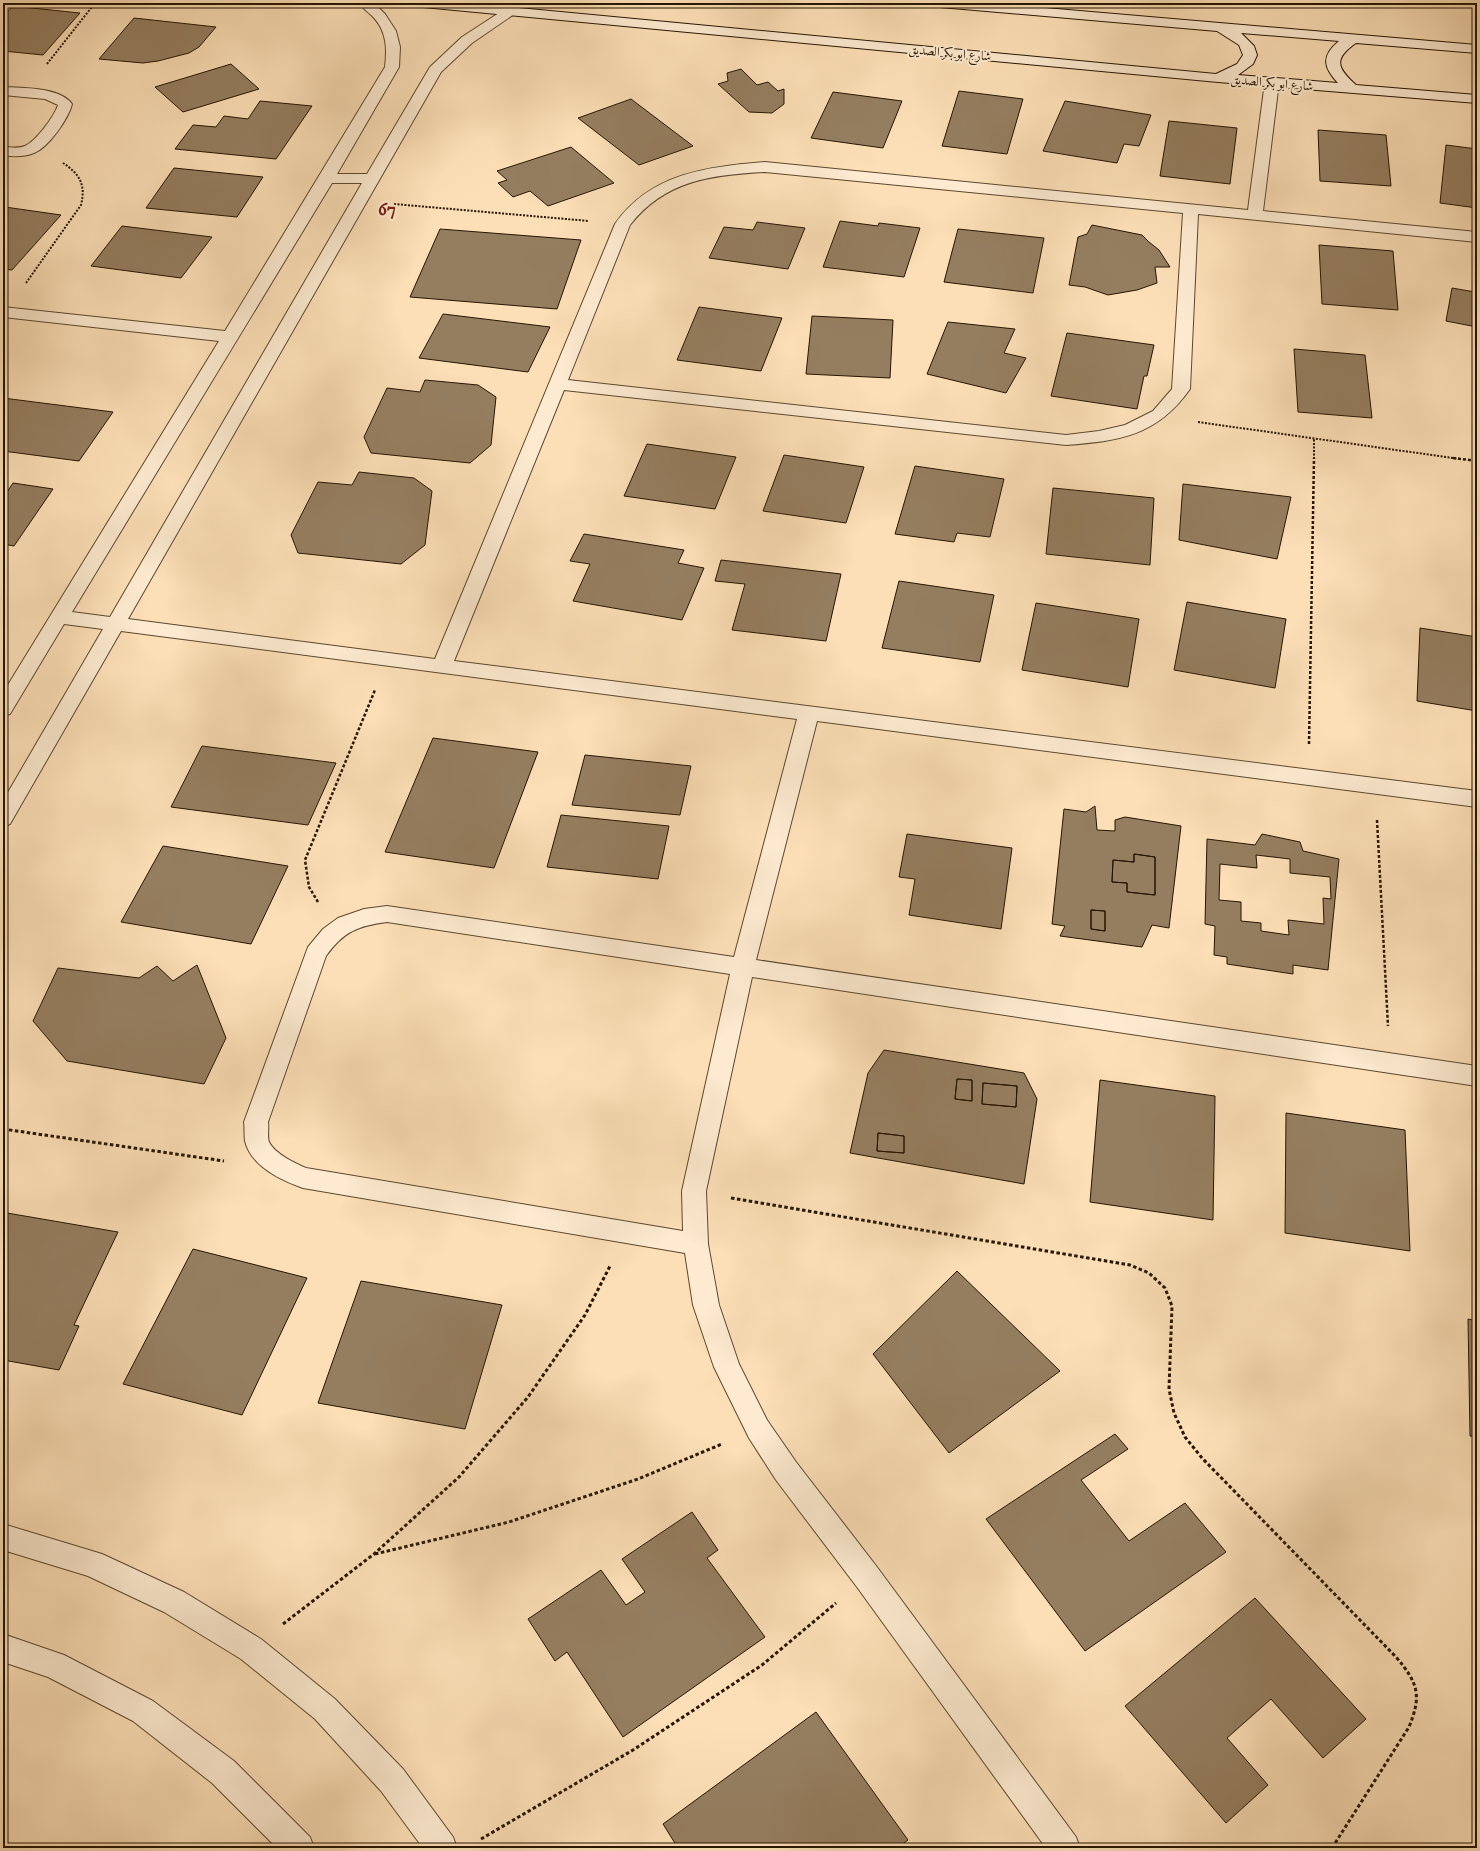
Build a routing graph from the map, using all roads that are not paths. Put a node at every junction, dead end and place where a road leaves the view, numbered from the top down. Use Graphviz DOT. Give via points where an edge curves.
graph roads {
  1 [pos="366,3"];
  2 [pos="423,3"];
  3 [pos="940,3"];
  4 [pos="513,10"];
  5 [pos="1222,28"];
  6 [pos="1352,39"];
  7 [pos="1477,50"];
  8 [pos="1218,78"];
  9 [pos="1272,82"];
  10 [pos="1351,88"];
  11 [pos="10,95"];
  12 [pos="1477,99"];
  13 [pos="3,151"];
  14 [pos="328,178"];
  15 [pos="371,179"];
  16 [pos="1191,209"];
  17 [pos="1255,215"];
  18 [pos="1477,237"];
  19 [pos="4,312"];
  20 [pos="230,337"];
  21 [pos="558,384"];
  22 [pos="59,617"];
  23 [pos="115,624"];
  24 [pos="442,666"];
  25 [pos="3,708"];
  26 [pos="809,713"];
  27 [pos="1477,799"];
  28 [pos="3,819"];
  29 [pos="743,967"];
  30 [pos="1477,1076"];
  31 [pos="696,1244"];
  32 [pos="3,1537"];
  33 [pos="3,1648"];
  34 [pos="299,1848"];
  35 [pos="442,1848"];
  36 [pos="1065,1848"];
  1 -- 14 [label="street" via="380,15 391,31 395,48 392,67"];
  2 -- 4 [label="street, شارع ابو بكر الصديق"];
  3 -- 5 [label="street"];
  4 -- 8 [label="street, شارع ابو بكر الصديق"];
  4 -- 15 [label="street" via="467,40 435,70"];
  5 -- 6 [label="street"];
  5 -- 8 [label="street" via="1238,35 1248,45 1251,55 1247,65 1236,73"];
  6 -- 7 [label="street"];
  6 -- 10 [label="street" via="1339,46 1332,56 1332,67 1338,78"];
  8 -- 9 [label="street, شارع ابو بكر الصديق"];
  9 -- 10 [label="street, شارع ابو بكر الصديق"];
  9 -- 17 [label="street"];
  10 -- 12 [label="street, شارع ابو بكر الصديق"];
  11 -- 13 [label="street" via="54,96 63,100 65,104 37,146 23,152"];
  14 -- 15 [label="street"];
  14 -- 20 [label="street"];
  15 -- 23 [label="street"];
  16 -- 17 [label="street"];
  16 -- 21 [label="street" via="765,167 721,171 693,177 662,189 639,205 623,224"];
  16 -- 21 [label="street" via="1181,389 1172,404 1158,416 1117,434 1092,439 1066,440"];
  17 -- 18 [label="street"];
  19 -- 20 [label="street"];
  20 -- 22 [label="street"];
  21 -- 24 [label="street"];
  22 -- 23 [label="street"];
  22 -- 25 [label="street"];
  23 -- 24 [label="street"];
  23 -- 28 [label="street"];
  24 -- 26 [label="street"];
  26 -- 27 [label="street"];
  26 -- 29 [label="street"];
  29 -- 30 [label="street"];
  29 -- 31 [label="street" via="694,1191"];
  29 -- 31 [label="street" via="387,914 364,916 344,924 327,937 316,953 256,1122 257,1142 268,1157 284,1169 303,1178"];
  31 -- 36 [label="street" via="706,1305 727,1367 758,1429 786,1471 867,1577"];
  32 -- 35 [label="street" via="92,1564 174,1602 251,1649 325,1709 392,1780"];
  33 -- 34 [label="street" via="54,1665 143,1712 223,1772"];
}
